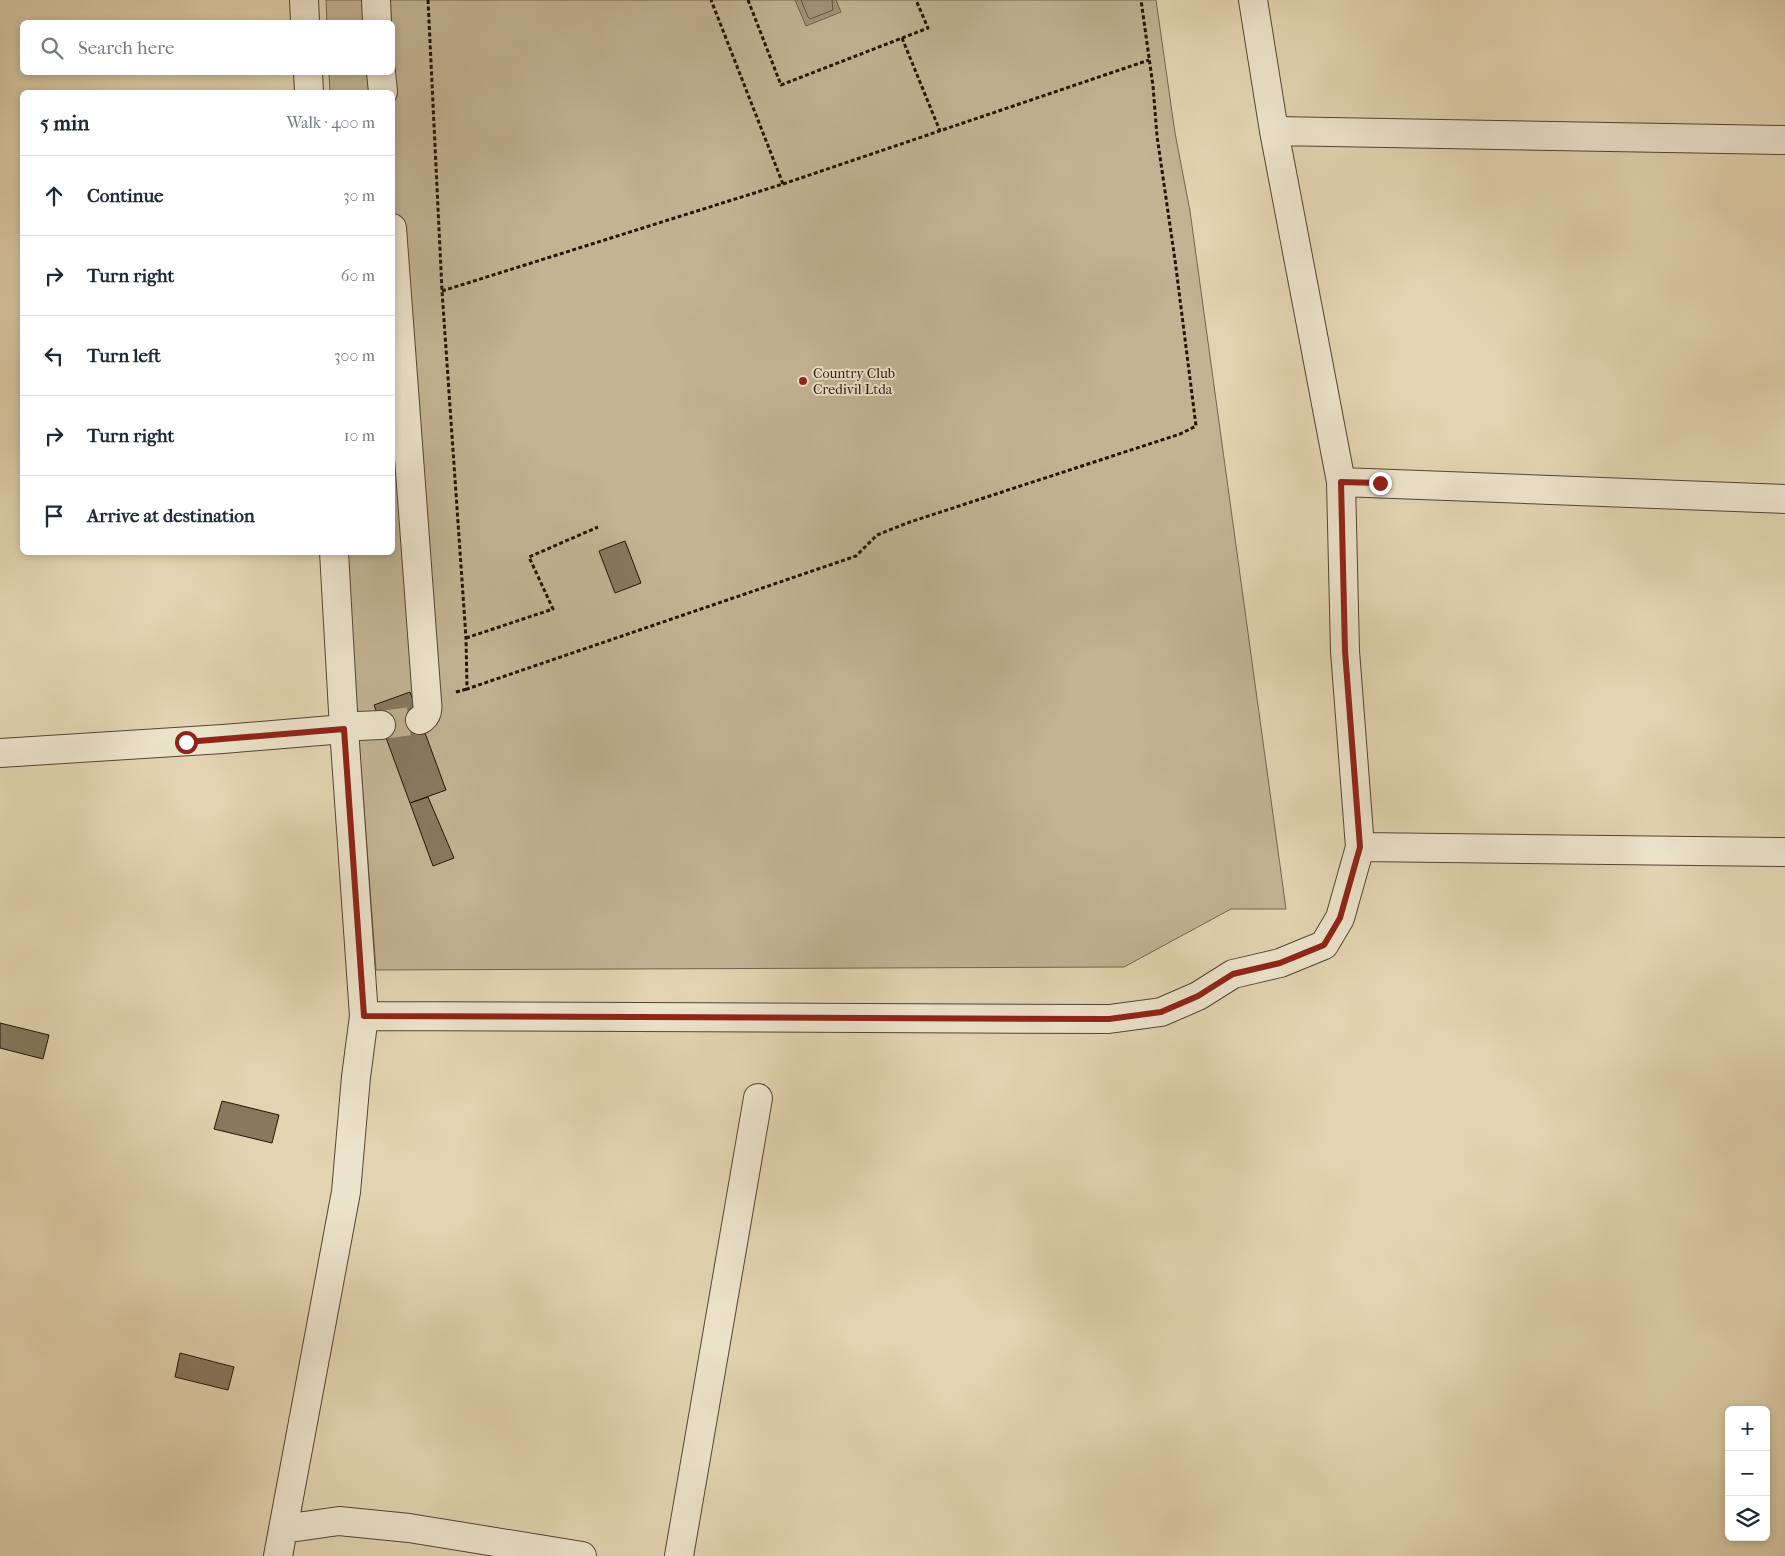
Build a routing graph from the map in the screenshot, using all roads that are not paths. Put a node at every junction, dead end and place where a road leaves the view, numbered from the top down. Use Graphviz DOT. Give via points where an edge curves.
graph roads {
  1 [pos="304,0"];
  2 [pos="376,0"];
  3 [pos="1253,0"];
  4 [pos="305,20"];
  5 [pos="377,20"];
  6 [pos="308,75"];
  7 [pos="381,75"];
  8 [pos="309,90"];
  9 [pos="382,90"];
  10 [pos="1274,131"];
  11 [pos="1785,140"];
  12 [pos="395,269"];
  13 [pos="1341,482"];
  14 [pos="1785,499"];
  15 [pos="334,555"];
  16 [pos="420,720"];
  17 [pos="382,725"];
  18 [pos="344,729"];
  19 [pos="0,753"];
  20 [pos="1360,847"];
  21 [pos="1785,852"];
  22 [pos="364,1016"];
  23 [pos="758,1098"];
  24 [pos="283,1529"];
  25 [pos="278,1556"];
  26 [pos="582,1556"];
  27 [pos="679,1556"];
  1 -- 4 [label="street"];
  2 -- 5 [label="street"];
  3 -- 10 [label="street"];
  6 -- 8 [label="street"];
  7 -- 9 [label="street"];
  10 -- 11 [label="street"];
  10 -- 13 [label="street"];
  12 -- 16 [label="street" via="428,712"];
  13 -- 14 [label="street"];
  13 -- 20 [label="street" via="1345,651"];
  15 -- 18 [label="street"];
  17 -- 18 [label="street"];
  18 -- 19 [label="street"];
  18 -- 22 [label="street"];
  20 -- 21 [label="street"];
  20 -- 22 [label="street" via="1340,918 1324,945 1280,963 1233,974 1198,996 1161,1012 1109,1019"];
  22 -- 24 [label="street" via="346,1192"];
  23 -- 27 [label="street"];
  24 -- 25 [label="street"];
  24 -- 26 [label="street" via="339,1520"];
}
